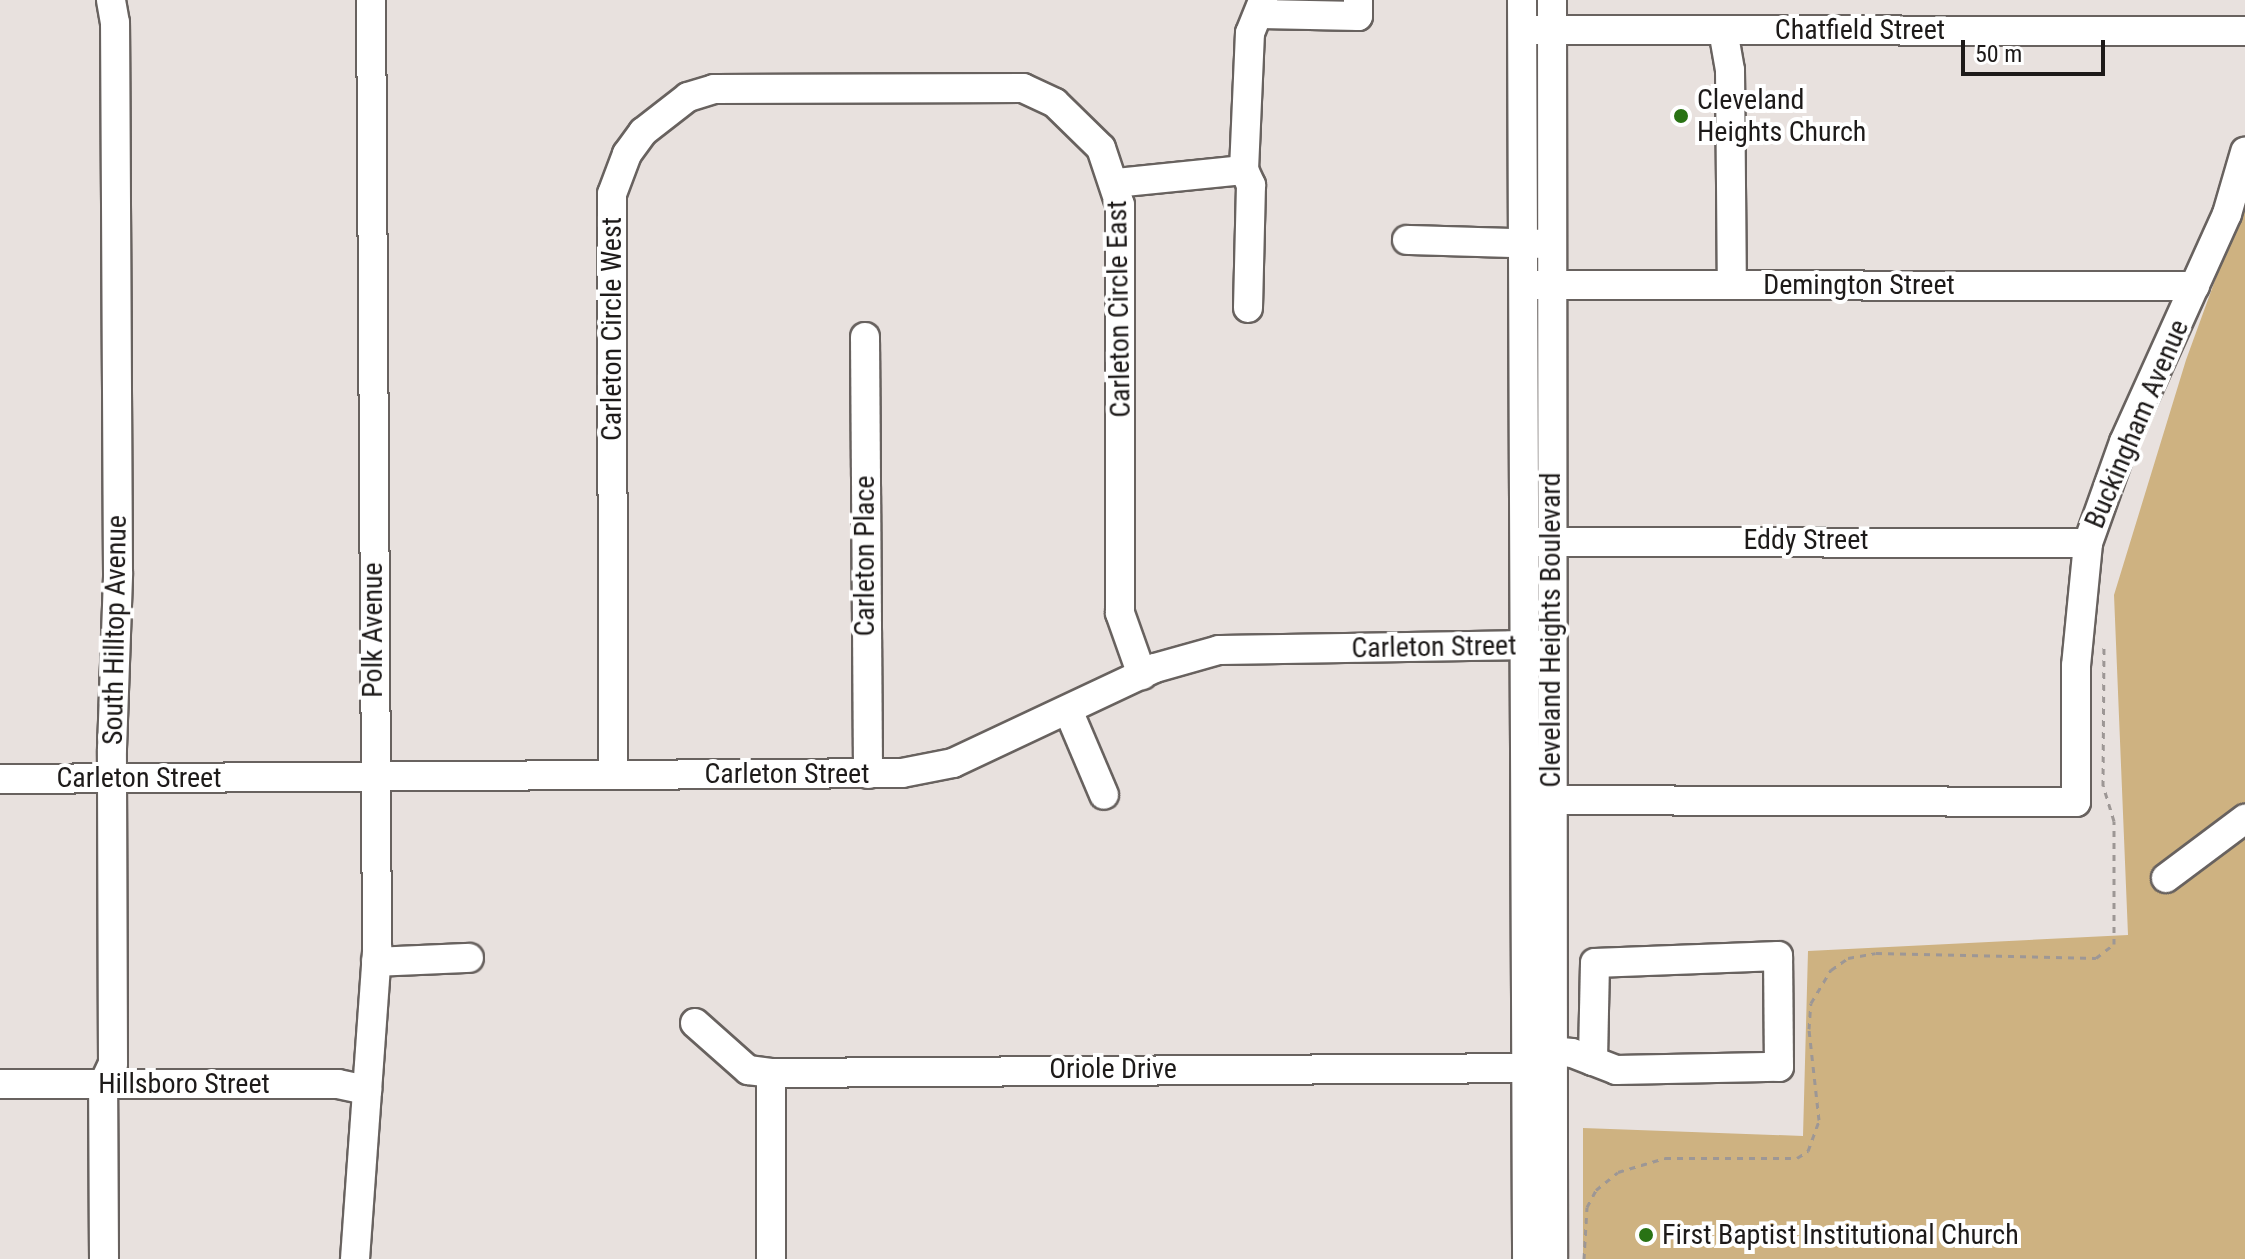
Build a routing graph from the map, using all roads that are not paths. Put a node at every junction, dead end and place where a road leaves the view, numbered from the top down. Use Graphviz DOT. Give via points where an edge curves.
graph roads {
  1 [pos="111,0"];
  2 [pos="371,0"];
  3 [pos="1358,0"];
  4 [pos="1522,0"];
  5 [pos="1552,0"];
  6 [pos="1262,7"];
  7 [pos="1523,30"];
  8 [pos="1552,30"];
  9 [pos="1723,30"];
  10 [pos="2245,31"];
  11 [pos="869,86"];
  12 [pos="2245,152"];
  13 [pos="1244,170"];
  14 [pos="1116,183"];
  15 [pos="1407,240"];
  16 [pos="1523,244"];
  17 [pos="1552,245"];
  18 [pos="1732,284"];
  19 [pos="1523,285"];
  20 [pos="1553,285"];
  21 [pos="2195,286"];
  22 [pos="1248,308"];
  23 [pos="865,337"];
  24 [pos="1537,542"];
  25 [pos="2088,543"];
  26 [pos="1536,646"];
  27 [pos="1142,675"];
  28 [pos="1068,710"];
  29 [pos="868,774"];
  30 [pos="613,775"];
  31 [pos="375,776"];
  32 [pos="112,778"];
  33 [pos="0,779"];
  34 [pos="1104,795"];
  35 [pos="1537,800"];
  36 [pos="2245,819"];
  37 [pos="2166,878"];
  38 [pos="469,958"];
  39 [pos="376,962"];
  40 [pos="695,1023"];
  41 [pos="1593,1061"];
  42 [pos="1541,1062"];
  43 [pos="771,1073"];
  44 [pos="0,1084"];
  45 [pos="103,1085"];
  46 [pos="367,1090"];
  47 [pos="104,1259"];
  48 [pos="355,1259"];
  49 [pos="771,1259"];
  50 [pos="1527,1259"];
  51 [pos="1553,1259"];
  1 -- 32 [label="street, South Hilltop Avenue" via="118,573"];
  2 -- 31 [label="street, Polk Avenue"];
  3 -- 6 [label="street" via="1358,16"];
  4 -- 7 [label="street, Cleveland Heights Boulevard"];
  5 -- 8 [label="street, Cleveland Heights Boulevard"];
  6 -- 13 [label="street" via="1250,33"];
  7 -- 8 [label="street, Chatfield Street"];
  7 -- 16 [label="street, Cleveland Heights Boulevard"];
  8 -- 9 [label="street, Chatfield Street"];
  8 -- 17 [label="street, Cleveland Heights Boulevard"];
  9 -- 10 [label="street, Chatfield Street"];
  9 -- 18 [label="street" via="1730,70"];
  11 -- 14 [label="street, Carleton Circle East" via="1023,88 1081,123 1101,148"];
  11 -- 30 [label="street, Carleton Circle West" via="735,86 688,97 643,132 622,167 612,194"];
  12 -- 21 [label="street, Buckingham Avenue" via="2227,214"];
  13 -- 14 [label="street"];
  13 -- 22 [label="street" via="1251,185"];
  14 -- 27 [label="street, Carleton Circle East" via="1120,613"];
  15 -- 16 [label="street"];
  16 -- 17 [label="street"];
  16 -- 19 [label="street, Cleveland Heights Boulevard"];
  17 -- 20 [label="street, Cleveland Heights Boulevard"];
  18 -- 20 [label="street, Demington Street"];
  18 -- 21 [label="street, Demington Street"];
  19 -- 20 [label="street, Demington Street"];
  19 -- 24 [label="street, Cleveland Heights Boulevard"];
  20 -- 24 [label="street, Cleveland Heights Boulevard"];
  21 -- 25 [label="street, Buckingham Avenue" via="2124,442"];
  23 -- 29 [label="street, Carleton Place"];
  24 -- 25 [label="street, Eddy Street"];
  24 -- 26 [label="street, Cleveland Heights Boulevard"];
  25 -- 35 [label="street, Buckingham Avenue" via="2076,666 2076,802"];
  26 -- 27 [label="street, Carleton Street" via="1219,650"];
  26 -- 35 [label="street, Cleveland Heights Boulevard"];
  27 -- 28 [label="street, Carleton Street"];
  28 -- 29 [label="street, Carleton Street" via="953,763"];
  28 -- 34 [label="street"];
  29 -- 30 [label="street, Carleton Street"];
  30 -- 31 [label="street, Carleton Street"];
  31 -- 32 [label="street, Carleton Street"];
  31 -- 39 [label="street, Polk Avenue"];
  32 -- 33 [label="street, Carleton Street"];
  32 -- 45 [label="street, South Hilltop Avenue" via="113,1064"];
  35 -- 42 [label="street, Cleveland Heights Boulevard"];
  36 -- 37 [label="street"];
  38 -- 39 [label="street"];
  39 -- 46 [label="street, Polk Avenue"];
  40 -- 43 [label="street, Oriole Drive" via="748,1070"];
  41 -- 41 [label="street, Oriole Drive" via="1616,1070 1779,1067 1778,956 1595,963"];
  41 -- 42 [label="street, Oriole Drive"];
  42 -- 43 [label="street, Oriole Drive"];
  42 -- 50 [label="street, Cleveland Heights Boulevard"];
  42 -- 51 [label="street, Cleveland Heights Boulevard"];
  43 -- 49 [label="street"];
  44 -- 45 [label="street, Hillsboro Street"];
  45 -- 46 [label="street, Hillsboro Street" via="338,1084"];
  45 -- 47 [label="street, South Hilltop Avenue"];
  46 -- 48 [label="street, Polk Avenue"];
}
